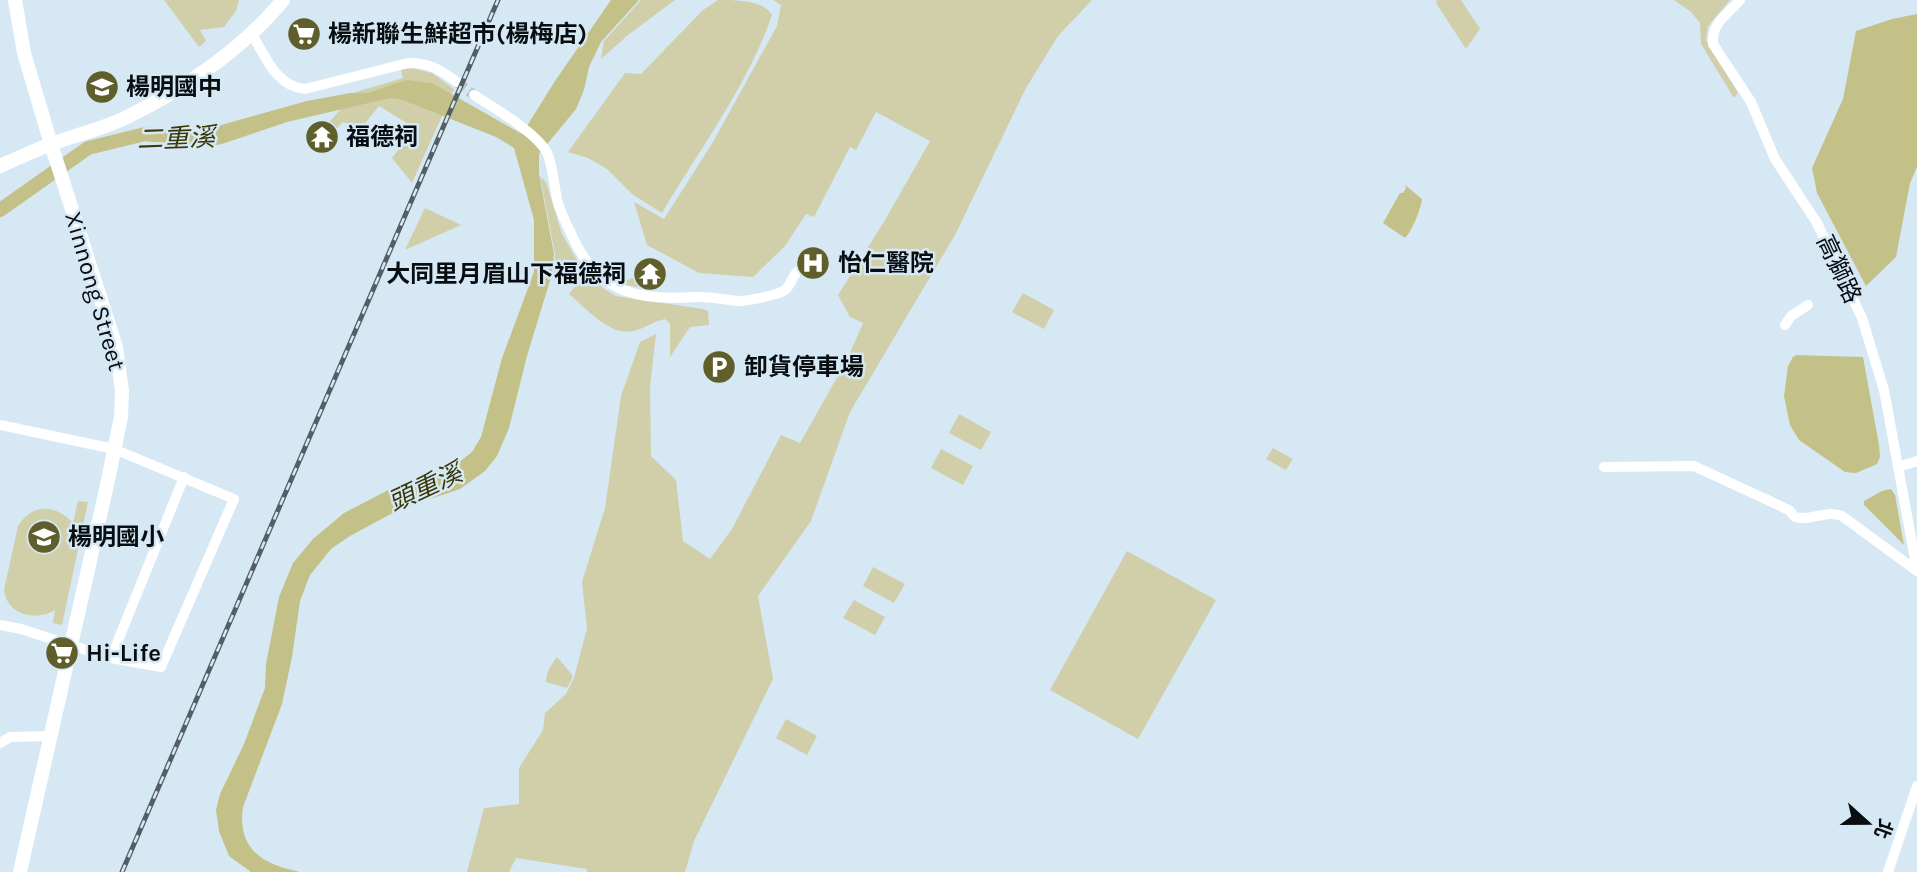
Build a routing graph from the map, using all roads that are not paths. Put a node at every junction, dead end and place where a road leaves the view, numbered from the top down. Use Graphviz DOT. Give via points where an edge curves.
graph roads {
  1 [pos="15,0"];
  2 [pos="283,0"];
  3 [pos="1740,0"];
  4 [pos="251,33"];
  5 [pos="457,82"];
  6 [pos="474,95"];
  7 [pos="51,144"];
  8 [pos="0,166"];
  9 [pos="804,265"];
  10 [pos="1808,305"];
  11 [pos="1785,325"];
  12 [pos="0,425"];
  13 [pos="114,449"];
  14 [pos="1917,461"];
  15 [pos="1604,467"];
  16 [pos="1898,467"];
  17 [pos="184,477"];
  18 [pos="1917,570"];
  19 [pos="0,625"];
  20 [pos="72,646"];
  21 [pos="111,658"];
  22 [pos="51,736"];
  23 [pos="0,743"];
  24 [pos="1917,786"];
  25 [pos="20,872"];
  26 [pos="1888,872"];
  1 -- 7 [label="street, Xinnong Street" via="24,53"];
  2 -- 4 [label="street"];
  3 -- 16 [label="street, 高獅路" via="1716,23 1713,44 1751,102 1774,159 1817,223 1862,318 1884,390"];
  4 -- 5 [label="street" via="281,80 295,88 408,63 425,63"];
  4 -- 7 [label="street" via="191,82 125,118"];
  6 -- 9 [label="street" via="517,123 547,151 558,205 583,258 599,277 618,289 740,301 779,293"];
  7 -- 8 [label="street"];
  7 -- 13 [label="street, Xinnong Street" via="116,347 121,404"];
  10 -- 11 [label="street"];
  12 -- 13 [label="street"];
  13 -- 17 [label="street"];
  13 -- 20 [label="street, Xinnong Street"];
  14 -- 16 [label="street"];
  15 -- 18 [label="street" via="1695,466 1800,519 1834,513 1842,516"];
  16 -- 18 [label="street, 高獅路"];
  17 -- 21 [label="street"];
  17 -- 21 [label="street" via="234,499 160,667"];
  19 -- 20 [label="street"];
  20 -- 21 [label="street"];
  20 -- 22 [label="street, Xinnong Street"];
  22 -- 23 [label="street" via="10,737"];
  22 -- 25 [label="street, Xinnong Street"];
  24 -- 26 [label="street"];
}
